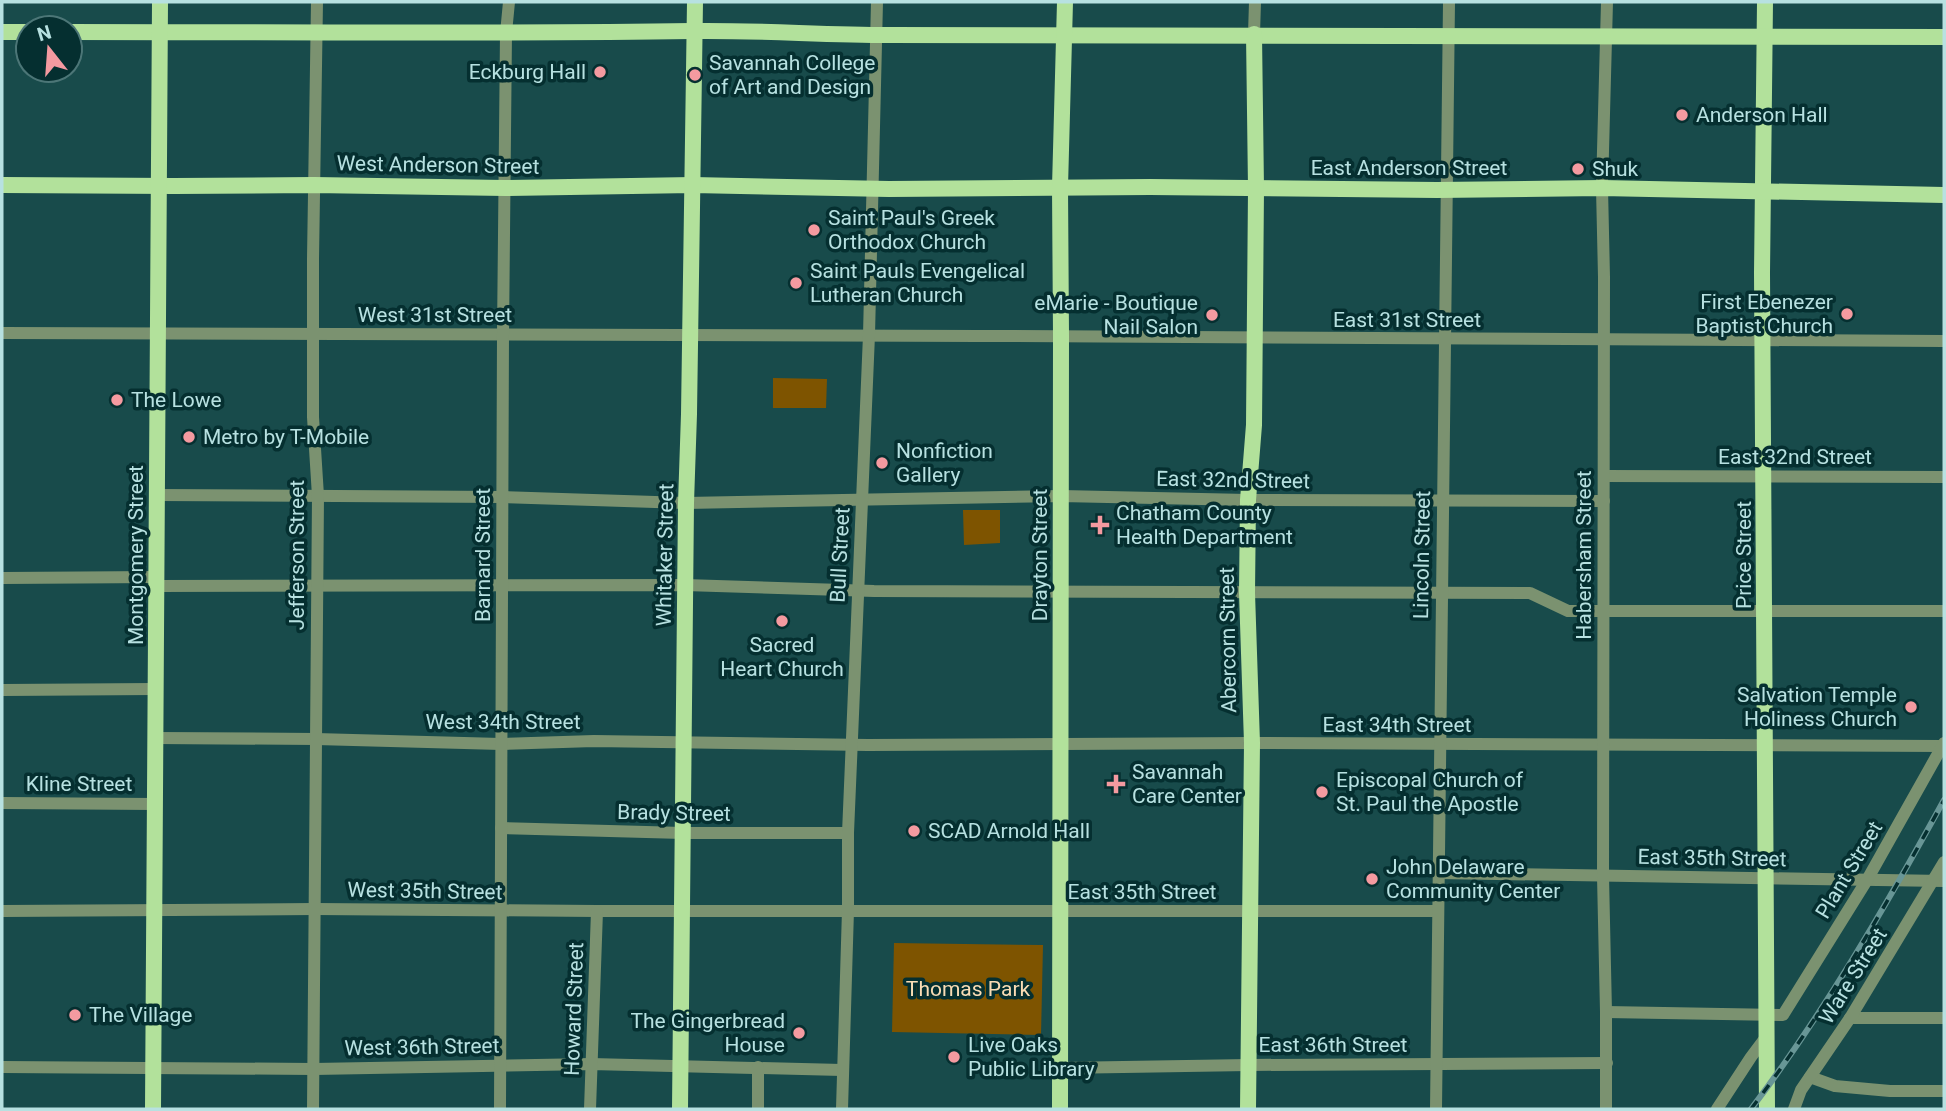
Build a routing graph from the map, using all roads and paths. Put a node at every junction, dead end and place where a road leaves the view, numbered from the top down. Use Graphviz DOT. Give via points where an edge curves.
graph roads {
  1 [pos="160,2"];
  2 [pos="317,2"];
  3 [pos="509,2"];
  4 [pos="695,2"];
  5 [pos="877,2"];
  6 [pos="1065,2"];
  7 [pos="1255,2"];
  8 [pos="1449,2"];
  9 [pos="1607,2"];
  10 [pos="1765,2"];
  11 [pos="695,31"];
  12 [pos="84,32"];
  13 [pos="158,32"];
  14 [pos="316,33"];
  15 [pos="506,33"];
  16 [pos="1064,33"];
  17 [pos="877,34"];
  18 [pos="1254,34"];
  19 [pos="1448,36"];
  20 [pos="1606,37"];
  21 [pos="1765,37"];
  22 [pos="1944,37"];
  23 [pos="2,185"];
  24 [pos="314,185"];
  25 [pos="693,185"];
  26 [pos="160,186"];
  27 [pos="1060,187"];
  28 [pos="505,188"];
  29 [pos="873,188"];
  30 [pos="1602,188"];
  31 [pos="1256,189"];
  32 [pos="1448,190"];
  33 [pos="1764,192"];
  34 [pos="1944,195"];
  35 [pos="2,333"];
  36 [pos="158,334"];
  37 [pos="314,334"];
  38 [pos="691,334"];
  39 [pos="503,335"];
  40 [pos="869,335"];
  41 [pos="1061,335"];
  42 [pos="1254,338"];
  43 [pos="1444,339"];
  44 [pos="1604,340"];
  45 [pos="1763,340"];
  46 [pos="1944,341"];
  47 [pos="1765,476"];
  48 [pos="1604,477"];
  49 [pos="1944,477"];
  50 [pos="157,495"];
  51 [pos="318,496"];
  52 [pos="1061,496"];
  53 [pos="503,497"];
  54 [pos="862,500"];
  55 [pos="1248,500"];
  56 [pos="1442,500"];
  57 [pos="1604,501"];
  58 [pos="686,503"];
  59 [pos="2,578"];
  60 [pos="157,581"];
  61 [pos="685,585"];
  62 [pos="502,586"];
  63 [pos="317,587"];
  64 [pos="857,590"];
  65 [pos="1061,592"];
  66 [pos="1247,593"];
  67 [pos="1441,593"];
  68 [pos="1765,610"];
  69 [pos="1944,611"];
  70 [pos="1604,612"];
  71 [pos="2,690"];
  72 [pos="155,690"];
  73 [pos="156,738"];
  74 [pos="316,739"];
  75 [pos="683,741"];
  76 [pos="1252,743"];
  77 [pos="501,744"];
  78 [pos="851,744"];
  79 [pos="1061,744"];
  80 [pos="1439,744"];
  81 [pos="1603,745"];
  82 [pos="1766,745"];
  83 [pos="1944,745"];
  84 [pos="2,803"];
  85 [pos="155,804"];
  86 [pos="501,828"];
  87 [pos="683,833"];
  88 [pos="848,833"];
  89 [pos="1944,862"];
  90 [pos="1438,873"];
  91 [pos="1603,876"];
  92 [pos="1767,878"];
  93 [pos="1867,880"];
  94 [pos="1939,881"];
  95 [pos="154,909"];
  96 [pos="315,909"];
  97 [pos="682,910"];
  98 [pos="848,910"];
  99 [pos="2,911"];
  100 [pos="501,911"];
  101 [pos="597,911"];
  102 [pos="1060,911"];
  103 [pos="1250,911"];
  104 [pos="1437,911"];
  105 [pos="1606,1012"];
  106 [pos="1775,1015"];
  107 [pos="1850,1018"];
  108 [pos="1944,1018"];
  109 [pos="1766,1037"];
  110 [pos="1607,1063"];
  111 [pos="500,1064"];
  112 [pos="591,1064"];
  113 [pos="1435,1064"];
  114 [pos="680,1065"];
  115 [pos="1249,1065"];
  116 [pos="2,1067"];
  117 [pos="758,1067"];
  118 [pos="1060,1068"];
  119 [pos="153,1069"];
  120 [pos="314,1069"];
  121 [pos="842,1070"];
  122 [pos="1810,1077"];
  123 [pos="1944,1091"];
  124 [pos="153,1109"];
  125 [pos="313,1109"];
  126 [pos="500,1109"];
  127 [pos="590,1109"];
  128 [pos="680,1109"];
  129 [pos="758,1109"];
  130 [pos="842,1109"];
  131 [pos="1060,1109"];
  132 [pos="1248,1109"];
  133 [pos="1436,1109"];
  134 [pos="1606,1109"];
  135 [pos="1717,1109"];
  136 [pos="1767,1109"];
  137 [pos="1794,1109"];
  1 -- 13 [label="main road, Montgomery Street"];
  2 -- 14 [label="street, Jefferson Street"];
  3 -- 15 [label="street, Barnard Street"];
  4 -- 11 [label="main road, Whitaker Street"];
  5 -- 17 [label="street, Bull Street"];
  6 -- 16 [label="main road, Drayton Street"];
  7 -- 18 [label="street, Abercorn Street"];
  8 -- 19 [label="street, Lincoln Street"];
  9 -- 20 [label="street, Habersham Street"];
  10 -- 21 [label="main road, Price Street"];
  11 -- 15 [label="main road"];
  11 -- 17 [label="main road"];
  11 -- 25 [label="main road, Whitaker Street"];
  12 -- 13 [label="main road"];
  13 -- 14 [label="main road"];
  13 -- 26 [label="main road, Montgomery Street"];
  14 -- 15 [label="main road"];
  14 -- 24 [label="street, Jefferson Street"];
  15 -- 28 [label="street, Barnard Street"];
  16 -- 17 [label="main road"];
  16 -- 18 [label="main road"];
  16 -- 27 [label="main road, Drayton Street"];
  17 -- 29 [label="street, Bull Street"];
  18 -- 19 [label="main road"];
  18 -- 31 [label="main road, Abercorn Street"];
  19 -- 20 [label="main road"];
  19 -- 32 [label="street, Lincoln Street"];
  20 -- 21 [label="main road"];
  20 -- 30 [label="street, Habersham Street"];
  21 -- 22 [label="main road"];
  21 -- 33 [label="main road, Price Street"];
  23 -- 26 [label="main road, West Anderson Street"];
  24 -- 26 [label="main road, West Anderson Street"];
  24 -- 28 [label="main road, West Anderson Street"];
  24 -- 37 [label="street, Jefferson Street"];
  25 -- 28 [label="main road, West Anderson Street"];
  25 -- 29 [label="main road, West Anderson Street"];
  25 -- 38 [label="main road, Whitaker Street"];
  26 -- 36 [label="main road, Montgomery Street"];
  27 -- 29 [label="main road, East Anderson Street"];
  27 -- 31 [label="main road, East Anderson Street"];
  27 -- 41 [label="main road, Drayton Street"];
  28 -- 39 [label="street, Barnard Street"];
  29 -- 40 [label="street, Bull Street"];
  30 -- 32 [label="main road, East Anderson Street"];
  30 -- 33 [label="main road, East Anderson Street"];
  30 -- 44 [label="street, Habersham Street"];
  31 -- 32 [label="main road, East Anderson Street"];
  31 -- 42 [label="main road, Abercorn Street"];
  32 -- 43 [label="street, Lincoln Street"];
  33 -- 34 [label="main road, East Anderson Street"];
  33 -- 45 [label="main road, Price Street"];
  35 -- 36 [label="street, West 31st Street"];
  36 -- 37 [label="street, West 31st Street"];
  36 -- 50 [label="main road, Montgomery Street"];
  37 -- 39 [label="street, West 31st Street"];
  37 -- 51 [label="street, Jefferson Street"];
  38 -- 39 [label="street, West 31st Street"];
  38 -- 40 [label="street, West 31st Street"];
  38 -- 58 [label="main road, Whitaker Street"];
  39 -- 53 [label="street, Barnard Street"];
  40 -- 41 [label="street, East 31st Street"];
  40 -- 54 [label="street, Bull Street"];
  41 -- 42 [label="street, East 31st Street"];
  41 -- 52 [label="main road, Drayton Street"];
  42 -- 43 [label="street, East 31st Street"];
  42 -- 55 [label="main road, Abercorn Street"];
  43 -- 44 [label="street, East 31st Street"];
  43 -- 56 [label="street, Lincoln Street"];
  44 -- 45 [label="street, East 31st Street"];
  44 -- 48 [label="street, Habersham Street"];
  45 -- 46 [label="street, East 31st Street"];
  45 -- 47 [label="main road, Price Street"];
  47 -- 48 [label="street, East 32nd Street"];
  47 -- 49 [label="street, East 32nd Street"];
  47 -- 68 [label="main road, Price Street"];
  48 -- 57 [label="street, Habersham Street"];
  50 -- 51 [label="street, East 32nd Street"];
  50 -- 60 [label="main road, Montgomery Street"];
  51 -- 53 [label="street, East 32nd Street"];
  51 -- 63 [label="street, Jefferson Street"];
  52 -- 54 [label="street, East 32nd Street"];
  52 -- 55 [label="street, East 32nd Street"];
  52 -- 65 [label="main road, Drayton Street"];
  53 -- 58 [label="street, East 32nd Street"];
  53 -- 62 [label="street, Barnard Street"];
  54 -- 58 [label="street, East 32nd Street"];
  54 -- 64 [label="street, Bull Street"];
  55 -- 56 [label="street, East 32nd Street"];
  55 -- 66 [label="main road, Abercorn Street"];
  56 -- 57 [label="street, East 32nd Street"];
  56 -- 67 [label="street, Lincoln Street"];
  57 -- 70 [label="street, Habersham Street"];
  58 -- 61 [label="main road, Whitaker Street"];
  59 -- 60 [label="street"];
  60 -- 63 [label="street"];
  60 -- 72 [label="main road, Montgomery Street"];
  61 -- 62 [label="street"];
  61 -- 64 [label="street"];
  61 -- 75 [label="main road, Whitaker Street"];
  62 -- 63 [label="street"];
  62 -- 77 [label="street, Barnard Street"];
  63 -- 74 [label="street, Jefferson Street"];
  64 -- 65 [label="street"];
  64 -- 78 [label="street, Bull Street"];
  65 -- 66 [label="street"];
  65 -- 79 [label="main road, Drayton Street"];
  66 -- 67 [label="street"];
  66 -- 76 [label="main road, Abercorn Street"];
  67 -- 70 [label="street" via="1530,593 1568,611"];
  67 -- 80 [label="street, Lincoln Street"];
  68 -- 69 [label="street"];
  68 -- 70 [label="street"];
  68 -- 82 [label="main road, Price Street"];
  70 -- 81 [label="street, Habersham Street"];
  71 -- 72 [label="street"];
  72 -- 73 [label="main road, Montgomery Street"];
  73 -- 74 [label="street, West 34th Street"];
  73 -- 85 [label="main road, Montgomery Street"];
  74 -- 77 [label="street, West 34th Street"];
  74 -- 96 [label="street, Jefferson Street"];
  75 -- 77 [label="street, West 34th Street"];
  75 -- 78 [label="street, West 34th Street"];
  75 -- 87 [label="main road, Whitaker Street"];
  76 -- 79 [label="street, East 34th Street"];
  76 -- 80 [label="street, East 34th Street"];
  76 -- 103 [label="main road, Abercorn Street"];
  77 -- 86 [label="street, Barnard Street"];
  78 -- 79 [label="street, East 34th Street"];
  78 -- 88 [label="street, Bull Street"];
  79 -- 102 [label="main road, Drayton Street"];
  80 -- 81 [label="street, East 34th Street"];
  80 -- 90 [label="street, Lincoln Street"];
  81 -- 82 [label="street, East 34th Street"];
  81 -- 91 [label="street, Habersham Street"];
  82 -- 83 [label="street, East 34th Street"];
  82 -- 92 [label="main road, Price Street"];
  83 -- 93 [label="street, Plant Street"];
  84 -- 85 [label="street, Kline Street"];
  85 -- 95 [label="main road, Montgomery Street"];
  86 -- 87 [label="street, Brady Street"];
  86 -- 100 [label="street, Barnard Street"];
  87 -- 88 [label="street, Brady Street"];
  87 -- 97 [label="main road, Whitaker Street"];
  88 -- 98 [label="street, Bull Street"];
  89 -- 94 [label="street, Ware Street"];
  90 -- 91 [label="street, East 35th Street"];
  90 -- 104 [label="street, Lincoln Street"];
  91 -- 92 [label="street, East 35th Street"];
  91 -- 105 [label="street, Habersham Street"];
  92 -- 93 [label="street, East 35th Street"];
  92 -- 106 [label="main road, Price Street"];
  93 -- 94 [label="street, East 35th Street"];
  93 -- 106 [label="street, Plant Street"];
  94 -- 107 [label="street, Ware Street"];
  95 -- 96 [label="street, West 35th Street"];
  95 -- 99 [label="street, West 35th Street"];
  95 -- 119 [label="main road, Montgomery Street"];
  96 -- 100 [label="street, West 35th Street"];
  96 -- 120 [label="street, Jefferson Street"];
  97 -- 98 [label="street, West 35th Street"];
  97 -- 101 [label="street, West 35th Street"];
  97 -- 114 [label="main road, Whitaker Street"];
  98 -- 102 [label="street, East 35th Street"];
  98 -- 121 [label="street, Bull Street"];
  100 -- 101 [label="street, West 35th Street"];
  100 -- 111 [label="street, Barnard Street"];
  101 -- 112 [label="street, Howard Street"];
  102 -- 103 [label="street, East 35th Street"];
  102 -- 118 [label="main road, Drayton Street"];
  103 -- 104 [label="street, East 35th Street"];
  103 -- 115 [label="main road, Abercorn Street"];
  104 -- 113 [label="street, Lincoln Street"];
  105 -- 106 [label="street"];
  105 -- 110 [label="street, Habersham Street"];
  106 -- 109 [label="main road, Price Street"];
  107 -- 108 [label="street"];
  107 -- 122 [label="street, Ware Street"];
  109 -- 135 [label="street"];
  109 -- 136 [label="main road, Price Street"];
  110 -- 113 [label="street, East 36th Street"];
  110 -- 134 [label="street, Habersham Street"];
  111 -- 112 [label="street, West 36th Street"];
  111 -- 120 [label="street, West 36th Street"];
  111 -- 126 [label="street, Barnard Street"];
  112 -- 114 [label="street, West 36th Street"];
  112 -- 127 [label="street, Howard Street"];
  113 -- 115 [label="street, East 36th Street"];
  113 -- 133 [label="street, Lincoln Street"];
  114 -- 117 [label="street, West 36th Street"];
  114 -- 128 [label="main road, Whitaker Street"];
  115 -- 118 [label="street, East 36th Street"];
  115 -- 132 [label="main road, Abercorn Street"];
  116 -- 119 [label="street, West 36th Street"];
  117 -- 121 [label="street, West 36th Street"];
  117 -- 129 [label="street"];
  118 -- 131 [label="main road, Drayton Street"];
  119 -- 120 [label="street, West 36th Street"];
  119 -- 124 [label="main road, Montgomery Street"];
  120 -- 125 [label="street, Jefferson Street"];
  121 -- 130 [label="street, Bull Street"];
  122 -- 123 [label="street" via="1835,1086"];
  122 -- 137 [label="street, Ware Street"];
}
